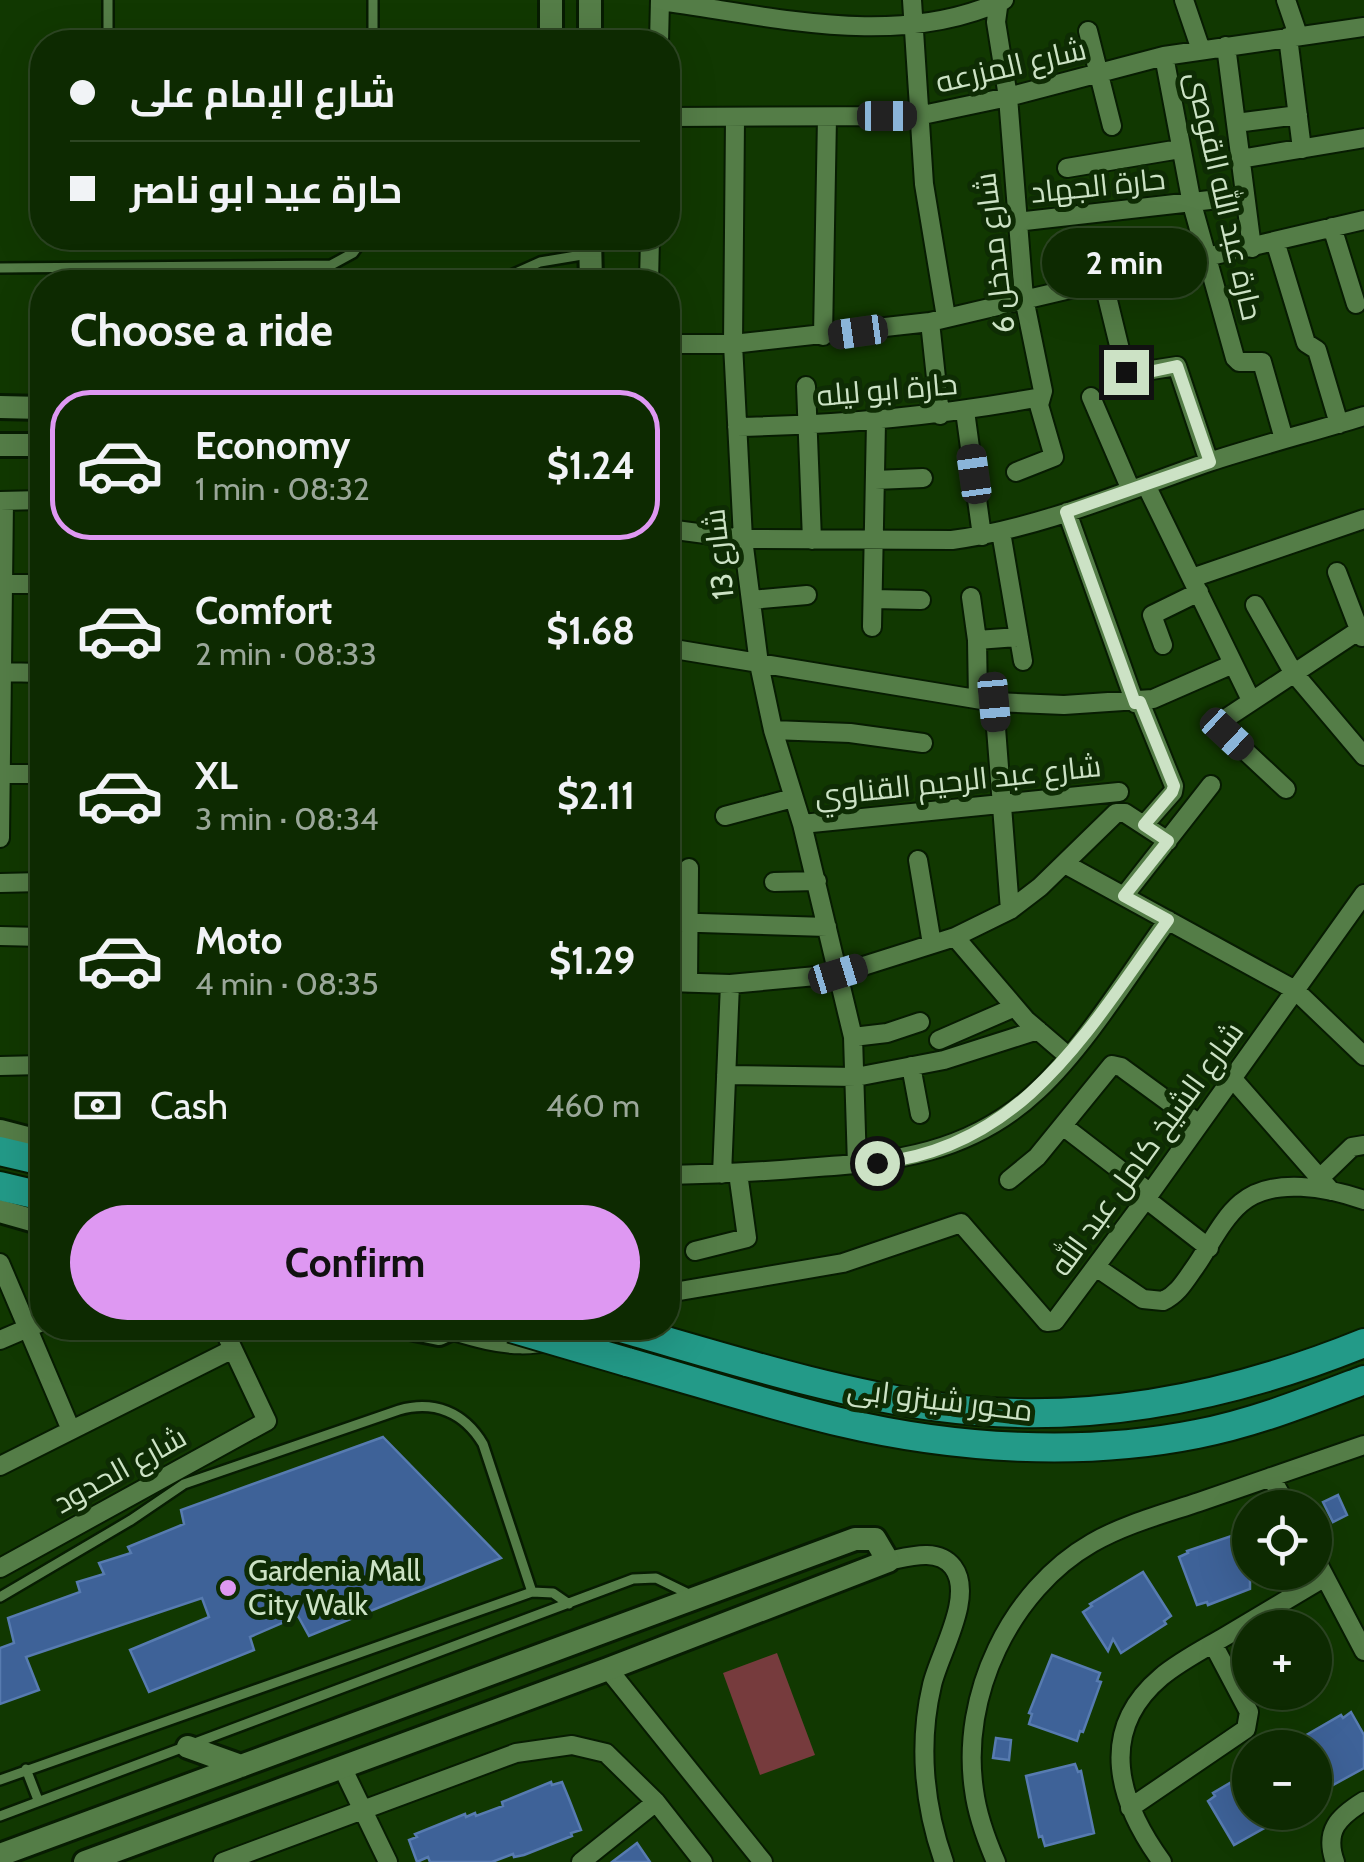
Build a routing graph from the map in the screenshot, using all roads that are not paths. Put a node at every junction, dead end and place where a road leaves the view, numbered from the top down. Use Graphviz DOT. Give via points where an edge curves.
graph roads {
  1 [pos="108,0"];
  2 [pos="373,0"];
  3 [pos="551,0"];
  4 [pos="590,0"];
  5 [pos="912,0"];
  6 [pos="1184,0"];
  7 [pos="1286,0"];
  8 [pos="660,1"];
  9 [pos="1001,1"];
  10 [pos="912,26"];
  11 [pos="1364,27"];
  12 [pos="108,30"];
  13 [pos="373,30"];
  14 [pos="551,30"];
  15 [pos="590,30"];
  16 [pos="659,30"];
  17 [pos="1088,31"];
  18 [pos="1293,36"];
  19 [pos="1226,46"];
  20 [pos="1201,50"];
  21 [pos="1164,56"];
  22 [pos="1101,73"];
  23 [pos="1008,97"];
  24 [pos="1298,115"];
  25 [pos="918,116"];
  26 [pos="680,117"];
  27 [pos="826,117"];
  28 [pos="735,118"];
  29 [pos="1236,124"];
  30 [pos="1112,126"];
  31 [pos="1363,143"];
  32 [pos="1302,148"];
  33 [pos="1180,149"];
  34 [pos="1240,159"];
  35 [pos="1068,168"];
  36 [pos="1245,196"];
  37 [pos="1192,204"];
  38 [pos="1364,220"];
  39 [pos="1016,222"];
  40 [pos="1332,228"];
  41 [pos="1275,242"];
  42 [pos="1252,248"];
  43 [pos="355,250"];
  44 [pos="578,250"];
  45 [pos="1206,260"];
  46 [pos="0,268"];
  47 [pos="522,270"];
  48 [pos="1103,280"];
  49 [pos="1024,298"];
  50 [pos="1356,304"];
  51 [pos="938,320"];
  52 [pos="823,336"];
  53 [pos="680,344"];
  54 [pos="733,344"];
  55 [pos="806,386"];
  56 [pos="1041,397"];
  57 [pos="1091,397"];
  58 [pos="0,407"];
  59 [pos="30,408"];
  60 [pos="965,412"];
  61 [pos="940,415"];
  62 [pos="1364,416"];
  63 [pos="876,422"];
  64 [pos="1339,424"];
  65 [pos="808,426"];
  66 [pos="737,427"];
  67 [pos="1284,439"];
  68 [pos="0,445"];
  69 [pos="30,446"];
  70 [pos="1210,462"];
  71 [pos="1016,472"];
  72 [pos="923,478"];
  73 [pos="875,480"];
  74 [pos="1139,487"];
  75 [pos="30,500"];
  76 [pos="2,501"];
  77 [pos="1066,512"];
  78 [pos="1364,519"];
  79 [pos="680,532"];
  80 [pos="992,534"];
  81 [pos="743,540"];
  82 [pos="812,540"];
  83 [pos="874,541"];
  84 [pos="1338,572"];
  85 [pos="2,584"];
  86 [pos="30,584"];
  87 [pos="1195,585"];
  88 [pos="807,595"];
  89 [pos="971,597"];
  90 [pos="872,599"];
  91 [pos="751,600"];
  92 [pos="921,600"];
  93 [pos="1255,605"];
  94 [pos="872,627"];
  95 [pos="1362,632"];
  96 [pos="1019,637"];
  97 [pos="978,640"];
  98 [pos="1163,645"];
  99 [pos="680,650"];
  100 [pos="1023,662"];
  101 [pos="759,664"];
  102 [pos="1233,664"];
  103 [pos="2,672"];
  104 [pos="1293,672"];
  105 [pos="30,673"];
  106 [pos="986,700"];
  107 [pos="1251,700"];
  108 [pos="1137,702"];
  109 [pos="773,730"];
  110 [pos="923,743"];
  111 [pos="1364,756"];
  112 [pos="1,774"];
  113 [pos="30,774"];
  114 [pos="1212,785"];
  115 [pos="1286,789"];
  116 [pos="1119,792"];
  117 [pos="793,798"];
  118 [pos="1002,804"];
  119 [pos="725,816"];
  120 [pos="802,824"];
  121 [pos="1144,825"];
  122 [pos="0,838"];
  123 [pos="1168,841"];
  124 [pos="918,860"];
  125 [pos="1065,864"];
  126 [pos="689,868"];
  127 [pos="817,881"];
  128 [pos="0,882"];
  129 [pos="30,882"];
  130 [pos="774,882"];
  131 [pos="1364,894"];
  132 [pos="1124,896"];
  133 [pos="1010,910"];
  134 [pos="1168,920"];
  135 [pos="680,922"];
  136 [pos="688,922"];
  137 [pos="827,927"];
  138 [pos="0,936"];
  139 [pos="30,937"];
  140 [pos="956,937"];
  141 [pos="932,944"];
  142 [pos="838,974"];
  143 [pos="680,983"];
  144 [pos="688,983"];
  145 [pos="730,984"];
  146 [pos="1295,990"];
  147 [pos="1015,1008"];
  148 [pos="920,1022"];
  149 [pos="1038,1030"];
  150 [pos="853,1037"];
  151 [pos="939,1040"];
  152 [pos="1068,1056"];
  153 [pos="1364,1056"];
  154 [pos="30,1065"];
  155 [pos="0,1066"];
  156 [pos="911,1066"];
  157 [pos="726,1075"];
  158 [pos="856,1078"];
  159 [pos="1232,1078"];
  160 [pos="920,1114"];
  161 [pos="1199,1124"];
  162 [pos="1063,1126"];
  163 [pos="0,1132"];
  164 [pos="30,1139"];
  165 [pos="1364,1144"];
  166 [pos="0,1151"];
  167 [pos="30,1158"];
  168 [pos="857,1165"];
  169 [pos="730,1174"];
  170 [pos="680,1175"];
  171 [pos="1010,1180"];
  172 [pos="1326,1185"];
  173 [pos="0,1186"];
  174 [pos="30,1193"];
  175 [pos="1148,1196"];
  176 [pos="1364,1200"];
  177 [pos="0,1211"];
  178 [pos="30,1220"];
  179 [pos="1208,1248"];
  180 [pos="695,1251"];
  181 [pos="0,1263"];
  182 [pos="1096,1268"];
  183 [pos="680,1291"];
  184 [pos="30,1316"];
  185 [pos="30,1327"];
  186 [pos="0,1340"];
  187 [pos="40,1340"];
  188 [pos="228,1340"];
  189 [pos="492,1340"];
  190 [pos="551,1340"];
  191 [pos="556,1340"];
  192 [pos="665,1340"];
  193 [pos="1364,1343"];
  194 [pos="233,1350"];
  195 [pos="1364,1380"];
  196 [pos="71,1430"];
  197 [pos="1364,1445"];
  198 [pos="0,1466"];
  199 [pos="1271,1477"];
  200 [pos="1278,1490"];
  201 [pos="888,1561"];
  202 [pos="0,1568"];
  203 [pos="1303,1590"];
  204 [pos="1332,1590"];
  205 [pos="532,1592"];
  206 [pos="0,1597"];
  207 [pos="695,1597"];
  208 [pos="569,1604"];
  209 [pos="1213,1644"];
  210 [pos="1364,1651"];
  211 [pos="608,1669"];
  212 [pos="188,1747"];
  213 [pos="241,1766"];
  214 [pos="342,1767"];
  215 [pos="26,1770"];
  216 [pos="0,1780"];
  217 [pos="38,1800"];
  218 [pos="1364,1801"];
  219 [pos="656,1802"];
  220 [pos="1130,1808"];
  221 [pos="362,1810"];
  222 [pos="0,1816"];
  223 [pos="0,1855"];
  224 [pos="85,1862"];
  225 [pos="224,1862"];
  226 [pos="388,1862"];
  227 [pos="580,1862"];
  228 [pos="703,1862"];
  229 [pos="763,1862"];
  230 [pos="944,1862"];
  231 [pos="996,1862"];
  232 [pos="1162,1862"];
  233 [pos="1335,1862"];
  1 -- 12 [label="lane"];
  2 -- 13 [label="lane"];
  3 -- 14 [label="street"];
  4 -- 15 [label="street"];
  5 -- 10 [label="street"];
  6 -- 20 [label="street"];
  7 -- 18 [label="street"];
  8 -- 10 [label="street" via="851,26"];
  8 -- 16 [label="street"];
  9 -- 10 [label="street" via="949,21"];
  9 -- 23 [label="street, شارع مدخل 6" via="996,22"];
  10 -- 25 [label="street"];
  11 -- 18 [label="street, شارع المزرعه"];
  17 -- 22 [label="street"];
  18 -- 19 [label="street, شارع المزرعه"];
  18 -- 24 [label="street"];
  19 -- 20 [label="street, شارع المزرعه"];
  19 -- 29 [label="street"];
  20 -- 21 [label="street, شارع المزرعه"];
  21 -- 22 [label="street, شارع المزرعه"];
  21 -- 33 [label="street, حارة عبد الله القوصى"];
  22 -- 23 [label="street, شارع المزرعه"];
  22 -- 30 [label="street"];
  23 -- 25 [label="street, شارع المزرعه"];
  23 -- 39 [label="street, شارع مدخل 6"];
  24 -- 29 [label="street"];
  24 -- 32 [label="street"];
  25 -- 27 [label="street, شارع المزرعه"];
  25 -- 51 [label="street"];
  26 -- 28 [label="street, شارع المزرعه"];
  27 -- 28 [label="street, شارع المزرعه"];
  27 -- 52 [label="street"];
  28 -- 54 [label="street, شارع 13"];
  29 -- 34 [label="street"];
  31 -- 32 [label="street"];
  32 -- 34 [label="street"];
  33 -- 35 [label="street"];
  33 -- 37 [label="street, حارة عبد الله القوصى"];
  34 -- 36 [label="street"];
  36 -- 37 [label="street, حارة الجهاد"];
  36 -- 42 [label="street"];
  37 -- 39 [label="street, حارة الجهاد"];
  37 -- 45 [label="street, حارة عبد الله القوصى"];
  38 -- 40 [label="street"];
  39 -- 49 [label="street, شارع مدخل 6"];
  40 -- 41 [label="street"];
  40 -- 50 [label="street"];
  41 -- 42 [label="street"];
  41 -- 64 [label="street"];
  42 -- 45 [label="street"];
  43 -- 46 [label="lane" via="331,264"];
  44 -- 47 [label="lane"];
  45 -- 48 [label="street"];
  45 -- 67 [label="street, حارة عبد الله القوصى" via="1235,358 1262,362"];
  48 -- 49 [label="street"];
  48 -- 70 [label="street" via="1126,374 1177,366"];
  49 -- 51 [label="street"];
  49 -- 56 [label="street, شارع مدخل 6"];
  51 -- 52 [label="street"];
  51 -- 61 [label="street"];
  52 -- 54 [label="street"];
  53 -- 54 [label="street"];
  54 -- 66 [label="street, شارع 13"];
  55 -- 65 [label="street"];
  56 -- 60 [label="street, حارة ابو ليله"];
  56 -- 71 [label="street, شارع مدخل 6" via="1054,457"];
  57 -- 74 [label="street"];
  58 -- 59 [label="street"];
  60 -- 61 [label="street, حارة ابو ليله"];
  60 -- 80 [label="street"];
  61 -- 63 [label="street, حارة ابو ليله"];
  62 -- 64 [label="street"];
  63 -- 65 [label="street, حارة ابو ليله"];
  63 -- 73 [label="street"];
  64 -- 67 [label="street"];
  65 -- 66 [label="street, حارة ابو ليله"];
  65 -- 82 [label="street"];
  66 -- 81 [label="street, شارع 13"];
  67 -- 70 [label="street"];
  68 -- 69 [label="street"];
  70 -- 74 [label="street"];
  72 -- 73 [label="street"];
  73 -- 83 [label="street"];
  74 -- 77 [label="street"];
  74 -- 87 [label="street"];
  75 -- 76 [label="street"];
  76 -- 85 [label="street"];
  77 -- 80 [label="street"];
  77 -- 108 [label="street"];
  78 -- 87 [label="street"];
  79 -- 81 [label="street"];
  80 -- 83 [label="street"];
  80 -- 96 [label="street"];
  81 -- 82 [label="street"];
  81 -- 91 [label="street, شارع 13"];
  82 -- 83 [label="street"];
  83 -- 90 [label="street"];
  84 -- 95 [label="street"];
  85 -- 86 [label="street"];
  85 -- 103 [label="street"];
  87 -- 98 [label="street" via="1152,614"];
  87 -- 102 [label="street"];
  88 -- 91 [label="street"];
  89 -- 97 [label="street"];
  90 -- 92 [label="street"];
  90 -- 94 [label="street"];
  91 -- 101 [label="street, شارع 13"];
  93 -- 104 [label="street"];
  95 -- 104 [label="street"];
  96 -- 97 [label="street"];
  96 -- 100 [label="street"];
  97 -- 106 [label="street"];
  99 -- 101 [label="street"];
  101 -- 106 [label="street"];
  101 -- 109 [label="street, شارع 13"];
  102 -- 107 [label="street"];
  102 -- 108 [label="street"];
  103 -- 105 [label="street"];
  103 -- 112 [label="street"];
  104 -- 107 [label="street"];
  104 -- 111 [label="street"];
  106 -- 108 [label="street"];
  106 -- 118 [label="street"];
  107 -- 115 [label="street" via="1225,720 1224,730"];
  108 -- 121 [label="street" via="1174,786"];
  109 -- 110 [label="street"];
  109 -- 117 [label="street, شارع 13"];
  112 -- 113 [label="street"];
  112 -- 122 [label="street"];
  114 -- 123 [label="street"];
  116 -- 118 [label="street, شارع عبد الرحيم القناوي"];
  117 -- 119 [label="street"];
  117 -- 120 [label="street, شارع 13"];
  118 -- 120 [label="street, شارع عبد الرحيم القناوي"];
  118 -- 133 [label="street"];
  120 -- 127 [label="street, شارع 13"];
  121 -- 123 [label="street"];
  121 -- 125 [label="street" via="1116,813"];
  123 -- 132 [label="street"];
  124 -- 141 [label="street"];
  125 -- 132 [label="street"];
  125 -- 133 [label="street"];
  126 -- 136 [label="street"];
  127 -- 130 [label="street"];
  127 -- 137 [label="street, شارع 13"];
  128 -- 129 [label="street"];
  131 -- 146 [label="street, شارع الشيخ كامل عبد الله"];
  132 -- 134 [label="street"];
  133 -- 140 [label="street"];
  134 -- 146 [label="street"];
  134 -- 152 [label="street"];
  135 -- 136 [label="street"];
  136 -- 137 [label="street"];
  136 -- 144 [label="street"];
  137 -- 142 [label="street, شارع 13"];
  138 -- 139 [label="street"];
  140 -- 141 [label="street"];
  140 -- 147 [label="street"];
  141 -- 142 [label="street"];
  142 -- 145 [label="street"];
  142 -- 150 [label="street, شارع 13"];
  143 -- 144 [label="street"];
  144 -- 145 [label="street"];
  145 -- 157 [label="street"];
  146 -- 153 [label="street"];
  146 -- 159 [label="street, شارع الشيخ كامل عبد الله"];
  147 -- 149 [label="street"];
  147 -- 151 [label="street"];
  148 -- 150 [label="street"];
  149 -- 152 [label="street"];
  149 -- 156 [label="street"];
  150 -- 158 [label="street, شارع 13"];
  152 -- 168 [label="street" via="1039,1089 973,1135 936,1151"];
  154 -- 155 [label="street"];
  156 -- 158 [label="street"];
  156 -- 160 [label="street"];
  157 -- 158 [label="street"];
  157 -- 169 [label="street"];
  158 -- 168 [label="street, شارع 13"];
  159 -- 161 [label="street, شارع الشيخ كامل عبد الله"];
  159 -- 172 [label="street"];
  161 -- 162 [label="street" via="1112,1066"];
  161 -- 175 [label="street, شارع الشيخ كامل عبد الله"];
  162 -- 171 [label="street"];
  162 -- 175 [label="street"];
  163 -- 164 [label="street"];
  165 -- 172 [label="street" via="1352,1147"];
  166 -- 167 [label="main road"];
  168 -- 169 [label="street"];
  169 -- 170 [label="street"];
  169 -- 180 [label="street" via="747,1238"];
  172 -- 176 [label="street"];
  172 -- 179 [label="street" via="1252,1196 1236,1207"];
  173 -- 174 [label="main road"];
  175 -- 179 [label="street"];
  175 -- 182 [label="street, شارع الشيخ كامل عبد الله"];
  177 -- 178 [label="street"];
  179 -- 182 [label="street" via="1179,1290 1162,1301 1143,1299"];
  181 -- 184 [label="street"];
  182 -- 183 [label="street, شارع الشيخ كامل عبد الله" via="1061,1316 1048,1322 961,1222 843,1263"];
  185 -- 186 [label="street"];
  187 -- 196 [label="street"];
  188 -- 194 [label="street"];
  189 -- 191 [label="street" via="514,1346"];
  190 -- 195 [label="main road, محور شينزو ابى, bridge" via="892,1432 1043,1446 1194,1435"];
  192 -- 193 [label="main road, محور شينزو ابى" via="877,1397 1035,1413 1193,1398"];
  194 -- 196 [label="street"];
  194 -- 202 [label="street, شارع الحدود" via="267,1421"];
  196 -- 198 [label="street"];
  197 -- 199 [label="street"];
  199 -- 200 [label="street"];
  199 -- 231 [label="street" via="1092,1543 1022,1606 996,1650 972,1741 974,1789"];
  201 -- 207 [label="street" via="879,1543 862,1537"];
  201 -- 211 [label="street"];
  201 -- 230 [label="street" via="938,1556 953,1566 961,1584 932,1685 925,1737 926,1786"];
  203 -- 209 [label="street"];
  204 -- 210 [label="street"];
  205 -- 206 [label="lane" via="482,1444 454,1413 426,1406 184,1484"];
  205 -- 208 [label="lane" via="552,1592"];
  205 -- 215 [label="lane"];
  207 -- 208 [label="lane" via="644,1577"];
  207 -- 213 [label="street"];
  208 -- 212 [label="lane"];
  209 -- 220 [label="street" via="1161,1677 1132,1715 1120,1762"];
  209 -- 220 [label="street" via="1246,1704 1246,1728"];
  211 -- 214 [label="street"];
  211 -- 229 [label="street"];
  212 -- 213 [label="street"];
  212 -- 217 [label="lane"];
  213 -- 223 [label="street"];
  214 -- 221 [label="street"];
  214 -- 224 [label="street"];
  215 -- 216 [label="lane"];
  215 -- 217 [label="lane"];
  217 -- 222 [label="lane"];
  218 -- 233 [label="street" via="1331,1833"];
  219 -- 221 [label="street" via="606,1753 572,1745 516,1753"];
  219 -- 227 [label="street"];
  219 -- 228 [label="street"];
  220 -- 232 [label="street"];
  221 -- 225 [label="street"];
  221 -- 226 [label="street"];
}
